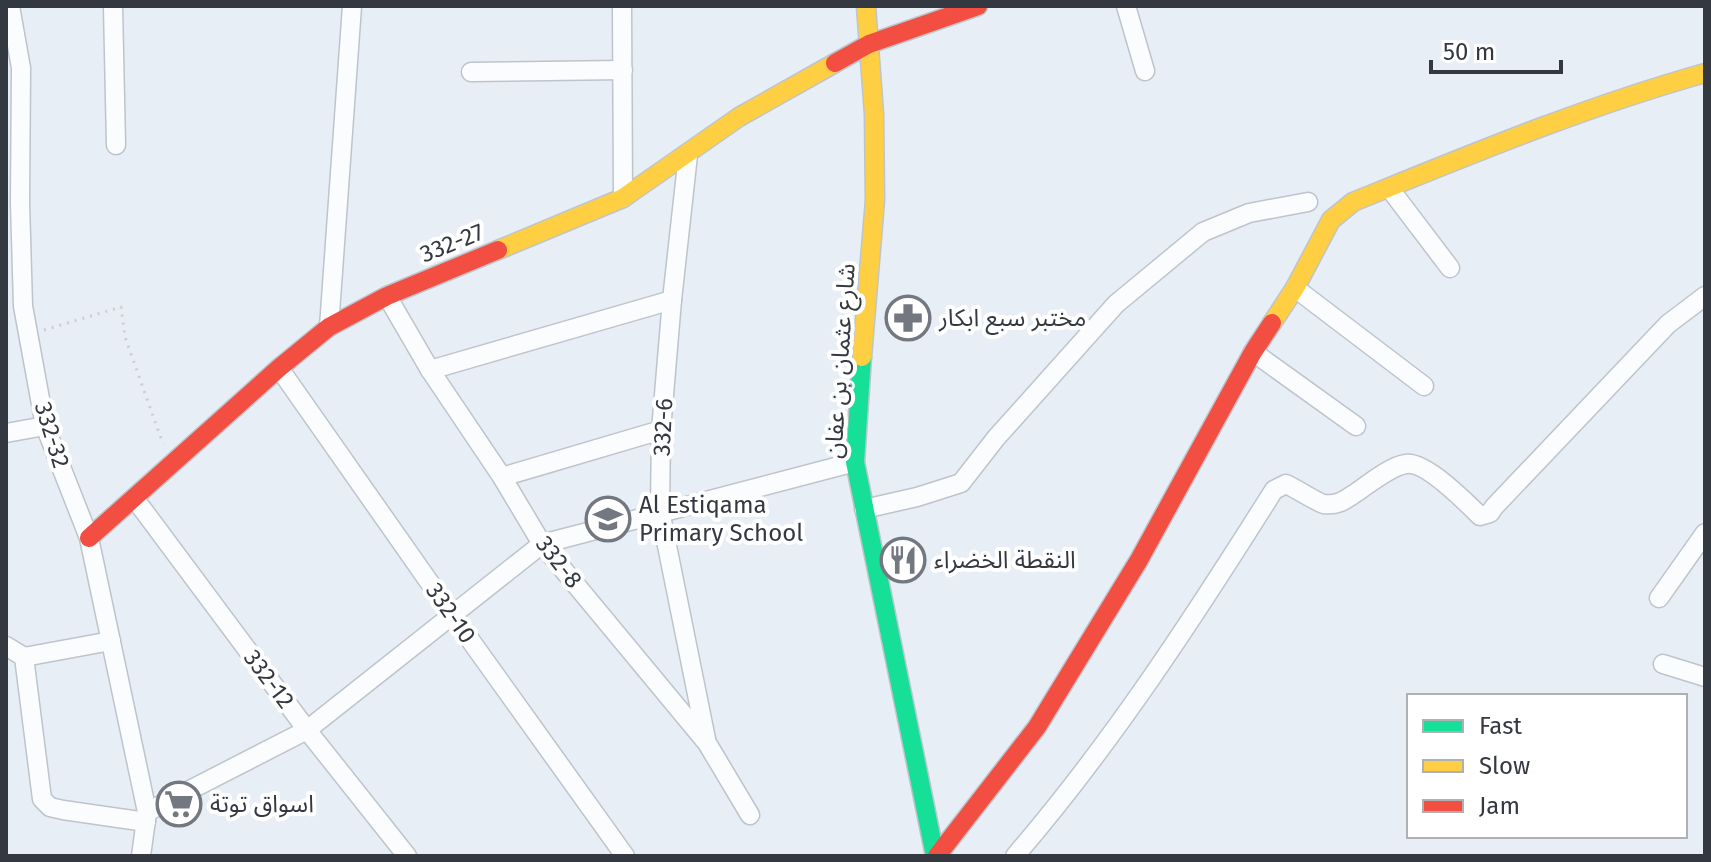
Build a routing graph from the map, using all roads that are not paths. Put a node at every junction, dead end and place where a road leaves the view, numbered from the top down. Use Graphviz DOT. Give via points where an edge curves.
graph roads {
  1 [pos="10,6"];
  2 [pos="113,6"];
  3 [pos="352,6"];
  4 [pos="622,6"];
  5 [pos="866,6"];
  6 [pos="978,6"];
  7 [pos="1126,6"];
  8 [pos="869,44"];
  9 [pos="623,70"];
  10 [pos="1145,71"];
  11 [pos="471,72"];
  12 [pos="1705,73"];
  13 [pos="116,145"];
  14 [pos="688,155"];
  15 [pos="1390,189"];
  16 [pos="623,198"];
  17 [pos="1308,202"];
  18 [pos="13,204"];
  19 [pos="1450,268"];
  20 [pos="1295,288"];
  21 [pos="387,296"];
  22 [pos="1705,296"];
  23 [pos="672,300"];
  24 [pos="329,327"];
  25 [pos="1253,352"];
  26 [pos="279,368"];
  27 [pos="430,370"];
  28 [pos="1424,386"];
  29 [pos="45,426"];
  30 [pos="1356,426"];
  31 [pos="661,430"];
  32 [pos="6,433"];
  33 [pos="855,462"];
  34 [pos="502,477"];
  35 [pos="135,499"];
  36 [pos="864,509"];
  37 [pos="660,511"];
  38 [pos="1705,533"];
  39 [pos="89,538"];
  40 [pos="542,544"];
  41 [pos="1659,598"];
  42 [pos="453,616"];
  43 [pos="111,641"];
  44 [pos="6,646"];
  45 [pos="24,657"];
  46 [pos="1663,664"];
  47 [pos="1705,677"];
  48 [pos="307,730"];
  49 [pos="707,743"];
  50 [pos="750,815"];
  51 [pos="147,817"];
  52 [pos="141,856"];
  53 [pos="407,856"];
  54 [pos="625,856"];
  55 [pos="936,856"];
  56 [pos="1015,856"];
  1 -- 18 [label="street, 332-32" via="21,68"];
  2 -- 13 [label="street"];
  3 -- 24 [label="street"];
  4 -- 9 [label="street"];
  5 -- 8 [label="street, شارع عثمان بن عفان"];
  6 -- 8 [label="street, 332-27"];
  7 -- 10 [label="street"];
  8 -- 14 [label="street, 332-27" via="739,117"];
  8 -- 33 [label="street, شارع عثمان بن عفان" via="875,200"];
  9 -- 11 [label="street"];
  9 -- 16 [label="street"];
  12 -- 15 [label="street" via="1556,120"];
  14 -- 16 [label="street, 332-27"];
  14 -- 23 [label="street, 332-6"];
  15 -- 19 [label="street"];
  15 -- 20 [label="street" via="1338,212"];
  16 -- 21 [label="street, 332-27"];
  17 -- 36 [label="street" via="1249,213 1203,232 1116,304 961,483"];
  18 -- 29 [label="street, 332-32" via="23,306"];
  20 -- 25 [label="street"];
  20 -- 28 [label="street"];
  21 -- 24 [label="street, 332-27"];
  21 -- 27 [label="street, 332-8"];
  22 -- 56 [label="street" via="1668,324 1490,513 1480,516 1414,463 1402,464 1345,502 1322,504 1286,484 1274,490 1182,637"];
  23 -- 27 [label="street"];
  23 -- 31 [label="street, 332-6"];
  24 -- 26 [label="street, 332-27"];
  25 -- 30 [label="street"];
  25 -- 55 [label="street" via="1139,560 1037,727"];
  26 -- 35 [label="street, 332-27"];
  26 -- 42 [label="street, 332-10"];
  27 -- 34 [label="street, 332-8"];
  29 -- 32 [label="street"];
  29 -- 39 [label="street, 332-32"];
  31 -- 34 [label="street"];
  31 -- 37 [label="street, 332-6"];
  33 -- 36 [label="street, شارع عثمان بن عفان"];
  33 -- 37 [label="street"];
  34 -- 40 [label="street, 332-8"];
  35 -- 39 [label="street, 332-27"];
  35 -- 48 [label="street, 332-12"];
  36 -- 55 [label="street, شارع عثمان بن عفان"];
  37 -- 40 [label="street"];
  37 -- 49 [label="street, 332-6"];
  38 -- 41 [label="street"];
  39 -- 43 [label="street, 332-32"];
  40 -- 42 [label="street"];
  40 -- 49 [label="street, 332-8"];
  42 -- 48 [label="street"];
  42 -- 54 [label="street, 332-10"];
  43 -- 45 [label="street"];
  43 -- 51 [label="street, 332-32"];
  44 -- 45 [label="street"];
  45 -- 51 [label="street" via="42,799 63,810"];
  46 -- 47 [label="street"];
  48 -- 51 [label="street"];
  48 -- 53 [label="street, 332-12"];
  49 -- 50 [label="street, 332-8"];
  51 -- 52 [label="street, 332-32"];
}
